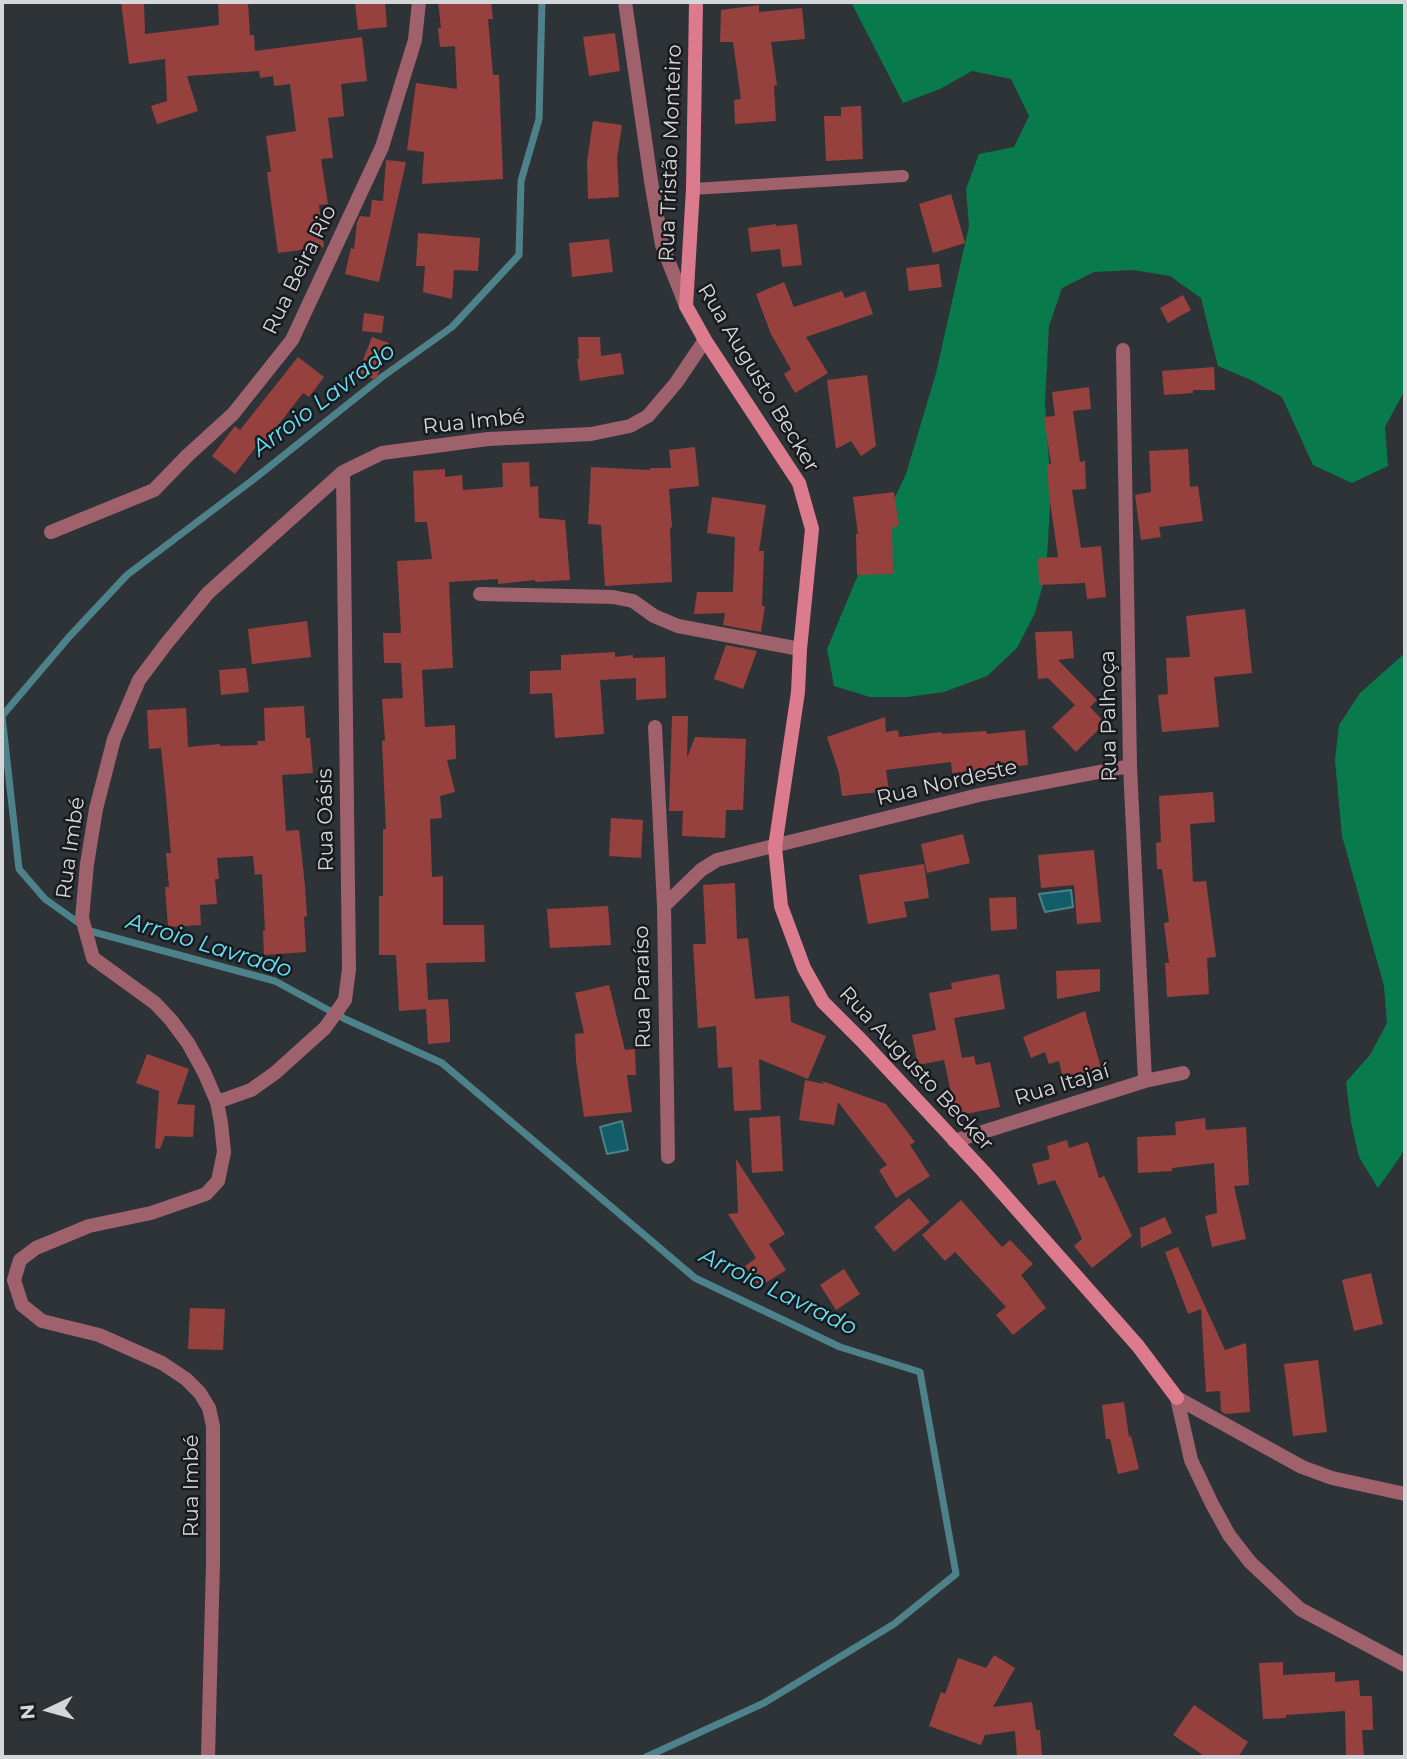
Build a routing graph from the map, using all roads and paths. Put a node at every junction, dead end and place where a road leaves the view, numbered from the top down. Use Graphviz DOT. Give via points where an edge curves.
graph roads {
  1 [pos="419,2"];
  2 [pos="625,2"];
  3 [pos="696,2"];
  4 [pos="903,176"];
  5 [pos="692,190"];
  6 [pos="686,306"];
  7 [pos="705,340"];
  8 [pos="1123,350"];
  9 [pos="343,472"];
  10 [pos="51,532"];
  11 [pos="480,594"];
  12 [pos="800,649"];
  13 [pos="656,727"];
  14 [pos="1130,766"];
  15 [pos="775,846"];
  16 [pos="664,906"];
  17 [pos="1183,1073"];
  18 [pos="1145,1081"];
  19 [pos="217,1102"];
  20 [pos="954,1140"];
  21 [pos="668,1157"];
  22 [pos="1177,1398"];
  23 [pos="1405,1494"];
  24 [pos="1405,1665"];
  25 [pos="208,1757"];
  1 -- 10 [label="street, Rua Beira Rio" via="415,40 382,147 292,340 233,414 155,490"];
  2 -- 6 [label="street, Rua Augusto Becker" via="662,245"];
  3 -- 5 [label="main road, Rua Tristão Monteiro"];
  4 -- 5 [label="lane"];
  5 -- 6 [label="main road, Rua Tristão Monteiro"];
  6 -- 7 [label="main road, Rua Augusto Becker"];
  7 -- 9 [label="street, Rua Imbé" via="662,400 648,416 630,426 592,434 488,439 382,453"];
  7 -- 12 [label="main road, Rua Augusto Becker" via="799,483 812,529"];
  8 -- 14 [label="street, Rua Palhoça"];
  9 -- 19 [label="street, Rua Oásis" via="349,969 345,1000 325,1028 275,1073 251,1090"];
  9 -- 19 [label="street, Rua Imbé" via="208,593 139,680 114,739 96,809 82,918 93,958 171,1020 188,1043"];
  11 -- 12 [label="street" via="612,597 633,601 678,626"];
  12 -- 15 [label="main road, Rua Augusto Becker"];
  13 -- 16 [label="street"];
  14 -- 15 [label="street, Rua Nordeste" via="979,795"];
  14 -- 18 [label="street, Rua Palhoça"];
  15 -- 16 [label="street, Rua Paraíso" via="717,860"];
  15 -- 20 [label="main road, Rua Augusto Becker" via="781,905 822,1002"];
  16 -- 21 [label="street, Rua Paraíso"];
  17 -- 18 [label="street, Rua Itajaí"];
  18 -- 20 [label="street, Rua Itajaí"];
  19 -- 25 [label="street, Rua Imbé" via="224,1152 218,1181 206,1194 151,1213 89,1226 36,1248 20,1259 14,1280 22,1305 42,1321 99,1335 162,1363 186,1379 209,1408 214,1473"];
  20 -- 22 [label="main road, Rua Augusto Becker" via="1138,1346"];
  22 -- 23 [label="street" via="1303,1467"];
  22 -- 24 [label="street, Rua Augusto Becker" via="1191,1460 1229,1535 1250,1562 1300,1609"];
}
